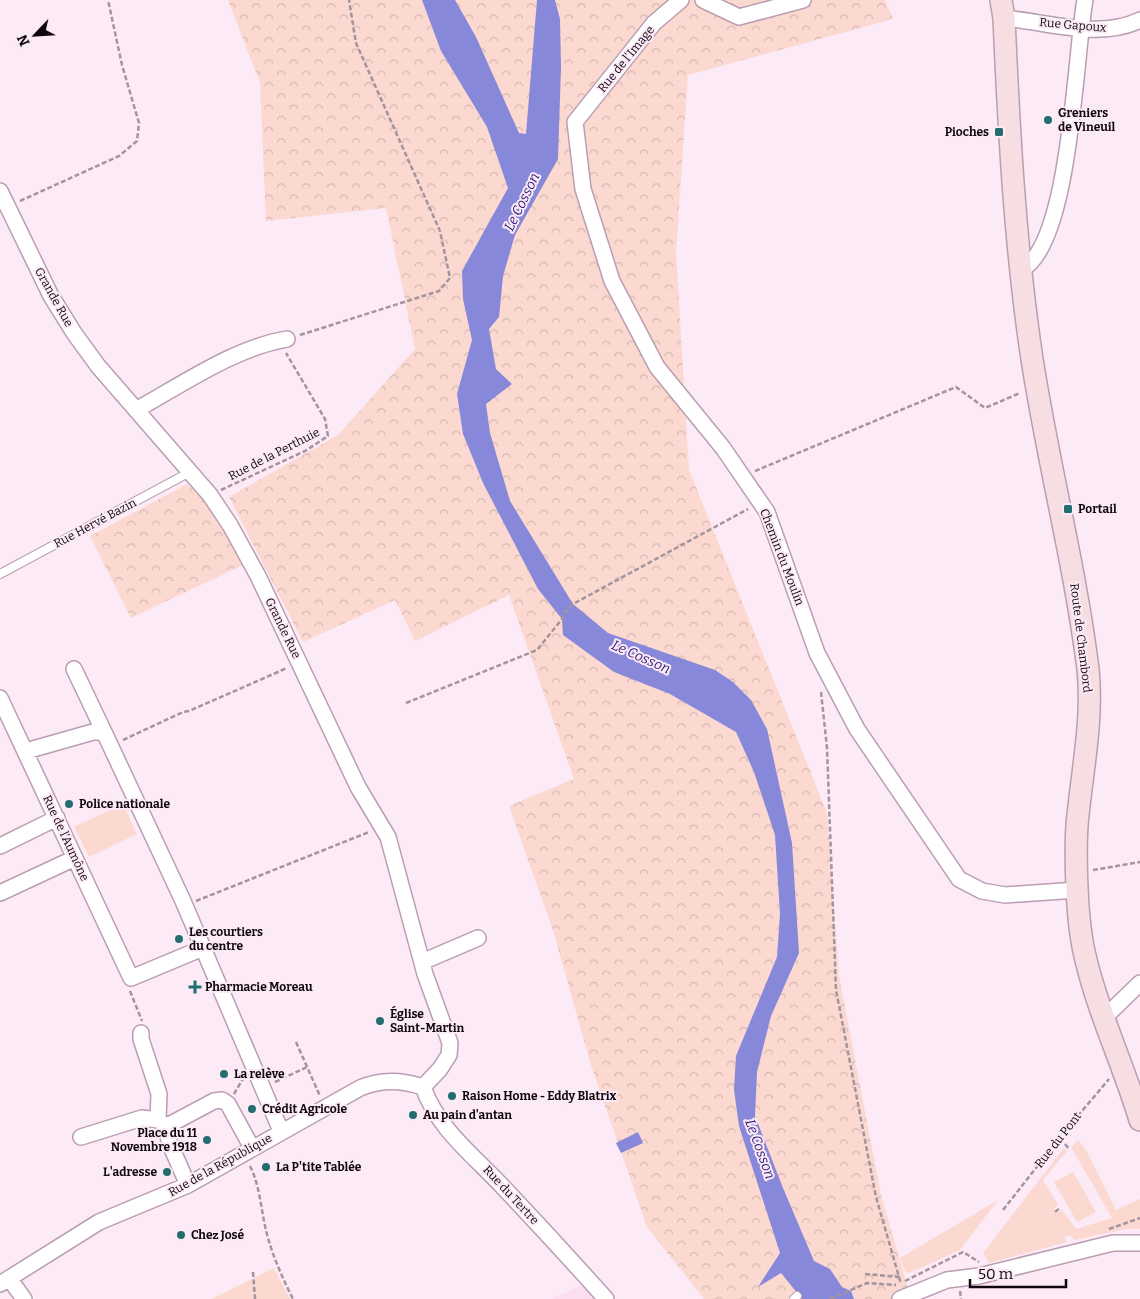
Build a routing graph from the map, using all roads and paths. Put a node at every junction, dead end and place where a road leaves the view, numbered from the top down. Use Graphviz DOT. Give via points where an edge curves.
graph roads {
  1 [pos="108,0"];
  2 [pos="349,0"];
  3 [pos="681,0"];
  4 [pos="703,0"];
  5 [pos="803,0"];
  6 [pos="1085,0"];
  7 [pos="1002,9"];
  8 [pos="1140,20"];
  9 [pos="1080,27"];
  10 [pos="575,122"];
  11 [pos="0,191"];
  12 [pos="4,212"];
  13 [pos="1021,270"];
  14 [pos="287,339"];
  15 [pos="1037,386"];
  16 [pos="136,410"];
  17 [pos="190,472"];
  18 [pos="742,476"];
  19 [pos="210,496"];
  20 [pos="760,502"];
  21 [pos="0,574"];
  22 [pos="299,662"];
  23 [pos="74,669"];
  24 [pos="821,691"];
  25 [pos="0,698"];
  26 [pos="406,703"];
  27 [pos="104,732"];
  28 [pos="110,746"];
  29 [pos="26,751"];
  30 [pos="57,818"];
  31 [pos="382,826"];
  32 [pos="0,846"];
  33 [pos="75,858"];
  34 [pos="1140,862"];
  35 [pos="1077,881"];
  36 [pos="0,893"];
  37 [pos="185,905"];
  38 [pos="478,938"];
  39 [pos="203,948"];
  40 [pos="422,962"];
  41 [pos="131,978"];
  42 [pos="1140,983"];
  43 [pos="1104,1018"];
  44 [pos="141,1033"];
  45 [pos="296,1042"];
  46 [pos="252,1064"];
  47 [pos="307,1067"];
  48 [pos="1116,1074"];
  49 [pos="423,1087"];
  50 [pos="263,1088"];
  51 [pos="228,1104"];
  52 [pos="325,1106"];
  53 [pos="1140,1120"];
  54 [pos="163,1123"];
  55 [pos="281,1131"];
  56 [pos="81,1137"];
  57 [pos="1065,1144"];
  58 [pos="1069,1149"];
  59 [pos="248,1151"];
  60 [pos="188,1184"];
  61 [pos="1060,1208"];
  62 [pos="1003,1210"];
  63 [pos="1055,1212"];
  64 [pos="1140,1243"];
  65 [pos="973,1260"];
  66 [pos="253,1272"];
  67 [pos="865,1274"];
  68 [pos="900,1277"];
  69 [pos="5,1281"];
  70 [pos="904,1293"];
  71 [pos="24,1299"];
  72 [pos="255,1299"];
  73 [pos="293,1299"];
  74 [pos="606,1299"];
  75 [pos="830,1299"];
  1 -- 12 [label="path" via="139,123 137,141 118,156 19,201"];
  2 -- 14 [label="path" via="356,43 440,231 450,278 439,290"];
  3 -- 10 [label="street, Rue de l'Image" via="654,23"];
  4 -- 5 [label="street" via="739,17"];
  6 -- 9 [label="street"];
  7 -- 9 [label="street, Rue Gapoux"];
  7 -- 13 [label="main road, Route de Chambord" via="1012,181"];
  8 -- 9 [label="street, Rue Gapoux" via="1120,28"];
  9 -- 13 [label="street" via="1071,131 1060,190 1044,242 1034,260"];
  10 -- 18 [label="street, Chemin du Moulin" via="583,190 612,281 657,367"];
  11 -- 12 [label="street, Grande Rue"];
  12 -- 16 [label="street, Grande Rue" via="74,333"];
  13 -- 15 [label="main road, Route de Chambord"];
  14 -- 16 [label="street" via="271,342 229,360"];
  14 -- 19 [label="path, Rue de la Perthuie" via="284,350 325,419 328,436"];
  15 -- 18 [label="path" via="985,408 956,387"];
  15 -- 35 [label="main road, Route de Chambord" via="1049,463 1076,588 1090,686 1089,735 1077,818"];
  16 -- 17 [label="street, Grande Rue"];
  17 -- 19 [label="street, Grande Rue"];
  17 -- 21 [label="lane, Rue Hervé Bazin"];
  18 -- 20 [label="street, Chemin du Moulin"];
  19 -- 22 [label="street, Grande Rue" via="230,525"];
  20 -- 26 [label="path" via="573,604 537,650"];
  20 -- 35 [label="street, Chemin du Moulin" via="767,512 818,653 857,729 959,879 982,891 1004,895"];
  22 -- 28 [label="path"];
  22 -- 31 [label="street, Grande Rue" via="358,787"];
  23 -- 27 [label="street"];
  24 -- 68 [label="path" via="827,748 836,990 876,1198"];
  25 -- 29 [label="street, Rue de l'Aumône"];
  27 -- 28 [label="street"];
  27 -- 29 [label="street" via="92,732"];
  28 -- 37 [label="street"];
  29 -- 30 [label="street, Rue de l'Aumône"];
  30 -- 32 [label="street"];
  30 -- 33 [label="street, Rue de l'Aumône"];
  31 -- 37 [label="path"];
  31 -- 40 [label="street, Grande Rue" via="388,837"];
  33 -- 36 [label="street"];
  33 -- 41 [label="street, Rue de l'Aumône"];
  34 -- 35 [label="path"];
  35 -- 43 [label="main road, Route de Chambord" via="1086,960"];
  37 -- 39 [label="street"];
  38 -- 40 [label="street"];
  39 -- 41 [label="street"];
  39 -- 46 [label="street"];
  40 -- 49 [label="street, Grande Rue" via="450,1043 440,1069"];
  41 -- 44 [label="path" via="128,989 143,1024"];
  42 -- 43 [label="street"];
  43 -- 53 [label="main road, Route de Chambord"];
  44 -- 54 [label="street" via="159,1094"];
  45 -- 47 [label="path"];
  46 -- 50 [label="street"];
  46 -- 51 [label="path"];
  47 -- 50 [label="path"];
  47 -- 52 [label="path"];
  48 -- 62 [label="path, Rue du Pont" via="1090,1100"];
  49 -- 52 [label="street, Rue de la République" via="407,1082 371,1084"];
  49 -- 74 [label="street, Rue du Tertre" via="430,1107 450,1134"];
  50 -- 55 [label="street"];
  51 -- 54 [label="street" via="222,1100 214,1101"];
  51 -- 59 [label="street"];
  52 -- 55 [label="street, Rue de la République"];
  54 -- 56 [label="street" via="142,1118"];
  54 -- 60 [label="street"];
  55 -- 59 [label="street, Rue de la République"];
  57 -- 58 [label="path"];
  59 -- 60 [label="street, Rue de la République"];
  59 -- 73 [label="path" via="268,1238 280,1274"];
  60 -- 69 [label="street, Rue de la République" via="99,1222"];
  61 -- 63 [label="path"];
  64 -- 70 [label="street" via="1113,1243 979,1276 947,1280"];
  65 -- 70 [label="path" via="963,1252 908,1278"];
  66 -- 72 [label="path"];
  67 -- 68 [label="path"];
  68 -- 70 [label="path"];
  69 -- 71 [label="street"];
  70 -- 75 [label="path" via="868,1283"];
}
